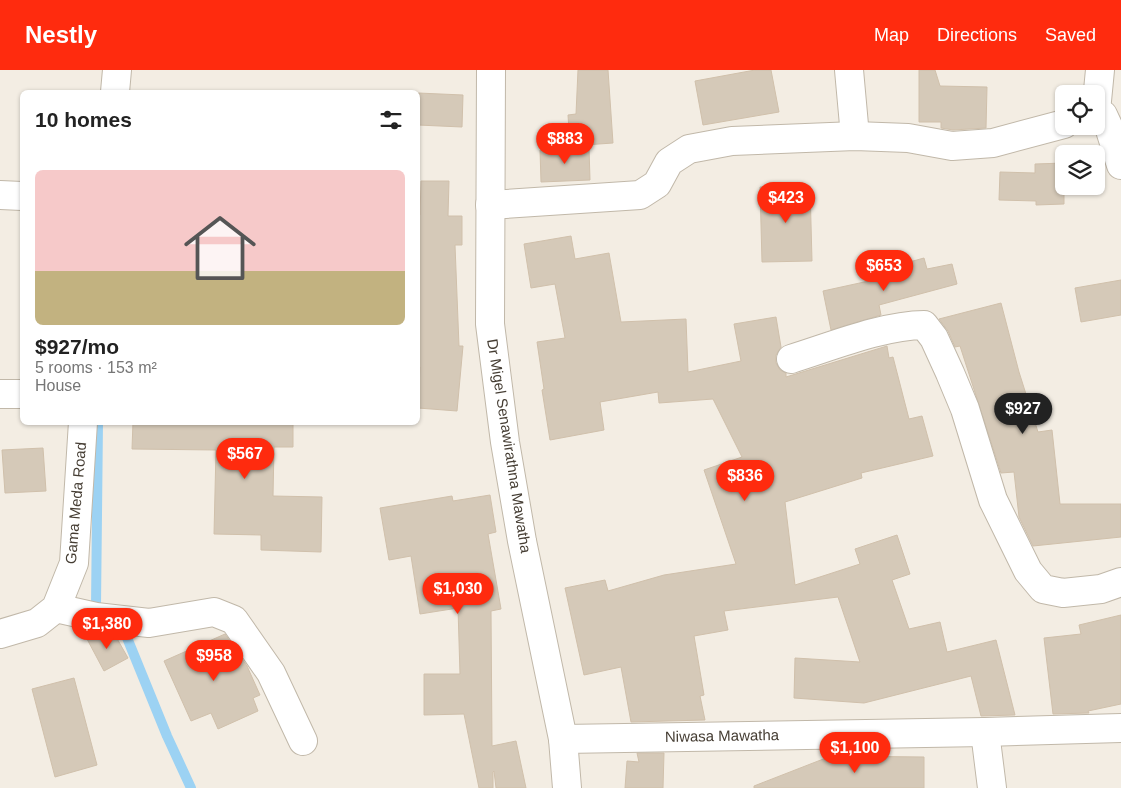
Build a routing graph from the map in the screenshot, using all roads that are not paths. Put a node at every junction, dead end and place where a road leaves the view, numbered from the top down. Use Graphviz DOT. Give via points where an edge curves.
graph roads {
  1 [pos="117,70"];
  2 [pos="491,70"];
  3 [pos="849,70"];
  4 [pos="1100,70"];
  5 [pos="1101,85"];
  6 [pos="115,90"];
  7 [pos="1105,116"];
  8 [pos="1055,126"];
  9 [pos="855,136"];
  10 [pos="1121,164"];
  11 [pos="0,195"];
  12 [pos="20,196"];
  13 [pos="490,205"];
  14 [pos="791,359"];
  15 [pos="0,394"];
  16 [pos="20,394"];
  17 [pos="82,425"];
  18 [pos="1121,582"];
  19 [pos="56,608"];
  20 [pos="0,634"];
  21 [pos="1121,728"];
  22 [pos="985,732"];
  23 [pos="303,740"];
  24 [pos="563,740"];
  25 [pos="567,788"];
  26 [pos="992,788"];
  1 -- 6 [label="street"];
  2 -- 13 [label="street, Dr Migel Senawirathna Mawatha"];
  3 -- 9 [label="street"];
  4 -- 5 [label="street"];
  7 -- 10 [label="street"];
  8 -- 9 [label="street" via="992,143 952,146 908,138"];
  9 -- 13 [label="street" via="732,141 689,149 669,162 657,184 640,195"];
  11 -- 12 [label="street"];
  13 -- 24 [label="street, Dr Migel Senawirathna Mawatha" via="490,324 505,442"];
  14 -- 18 [label="street" via="861,337 924,324 950,373 965,409 993,500 1028,571 1043,589 1063,593"];
  15 -- 16 [label="street"];
  17 -- 19 [label="street, Gama Meda Road" via="74,563"];
  19 -- 20 [label="street" via="37,623"];
  19 -- 23 [label="street" via="96,617 149,622 214,612 234,620 271,673"];
  21 -- 22 [label="street, Niwasa Mawatha"];
  22 -- 24 [label="street, Niwasa Mawatha"];
  22 -- 26 [label="street"];
  24 -- 25 [label="street, Dr Migel Senawirathna Mawatha"];
}
